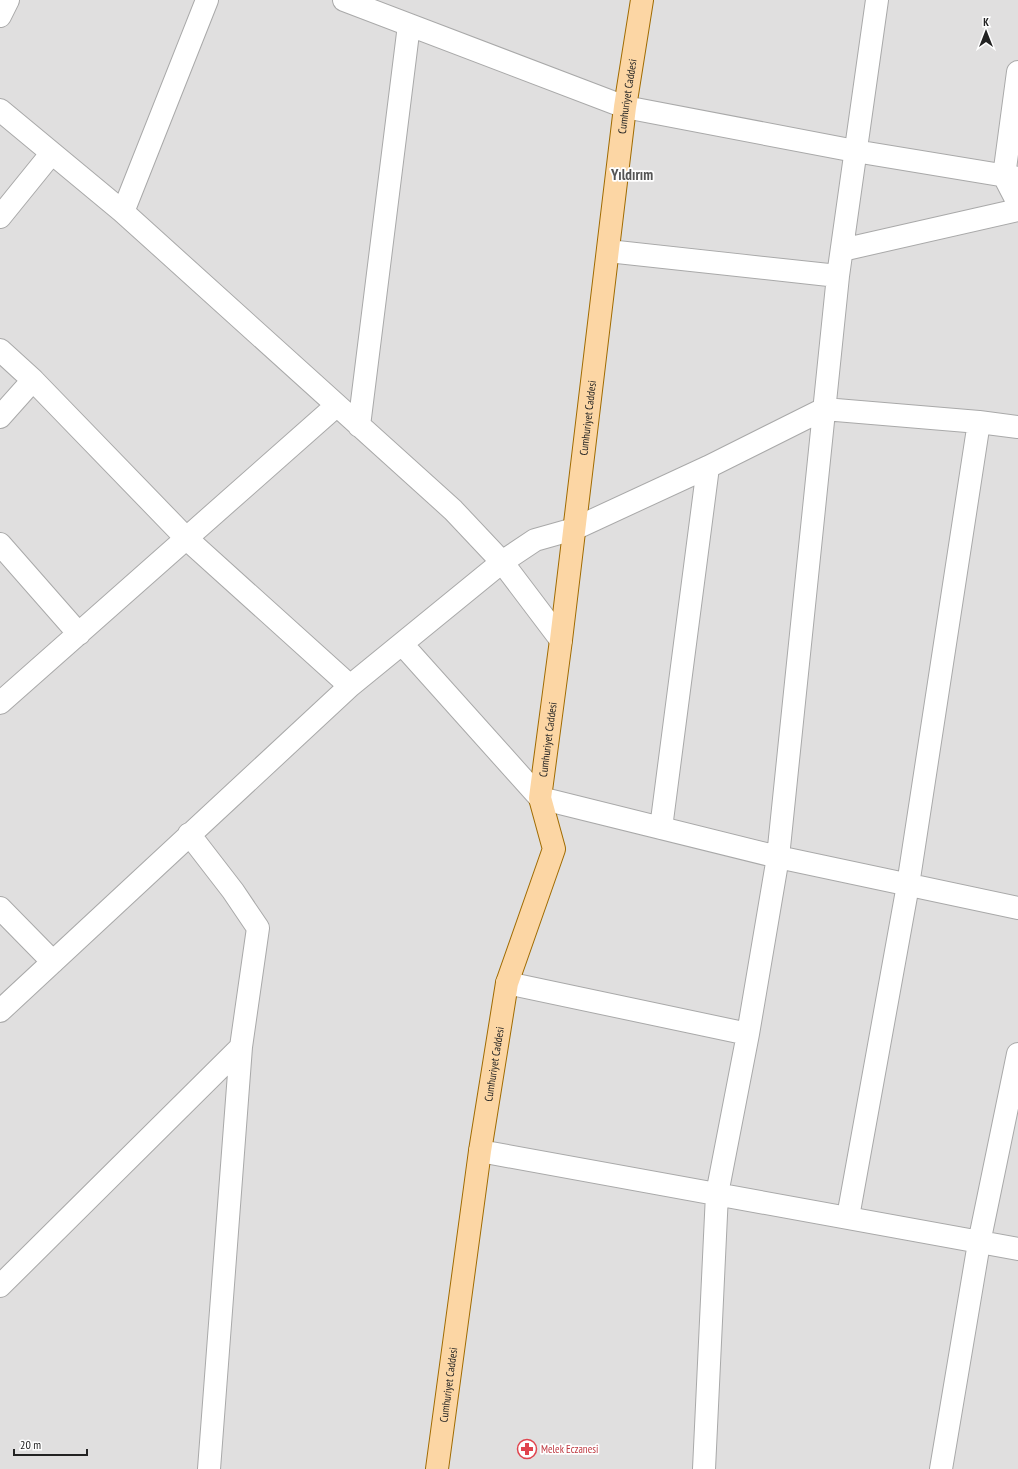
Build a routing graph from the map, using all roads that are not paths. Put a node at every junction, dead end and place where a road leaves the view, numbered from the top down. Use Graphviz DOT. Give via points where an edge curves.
graph roads {
  1 [pos="8,0"];
  2 [pos="207,0"];
  3 [pos="344,0"];
  4 [pos="642,0"];
  5 [pos="877,0"];
  6 [pos="0,16"];
  7 [pos="409,25"];
  8 [pos="1018,72"];
  9 [pos="625,107"];
  10 [pos="0,110"];
  11 [pos="855,151"];
  12 [pos="51,154"];
  13 [pos="1011,177"];
  14 [pos="1018,203"];
  15 [pos="1018,210"];
  16 [pos="123,212"];
  17 [pos="0,217"];
  18 [pos="842,250"];
  19 [pos="608,251"];
  20 [pos="838,276"];
  21 [pos="0,350"];
  22 [pos="33,380"];
  23 [pos="336,406"];
  24 [pos="824,409"];
  25 [pos="0,416"];
  26 [pos="979,422"];
  27 [pos="359,426"];
  28 [pos="1018,428"];
  29 [pos="708,467"];
  30 [pos="574,529"];
  31 [pos="187,539"];
  32 [pos="0,544"];
  33 [pos="502,562"];
  34 [pos="79,634"];
  35 [pos="561,640"];
  36 [pos="402,644"];
  37 [pos="350,686"];
  38 [pos="0,703"];
  39 [pos="540,798"];
  40 [pos="661,828"];
  41 [pos="189,834"];
  42 [pos="778,857"];
  43 [pos="908,885"];
  44 [pos="0,908"];
  45 [pos="1018,908"];
  46 [pos="53,962"];
  47 [pos="507,983"];
  48 [pos="0,1011"];
  49 [pos="748,1034"];
  50 [pos="241,1047"];
  51 [pos="1018,1054"];
  52 [pos="480,1151"];
  53 [pos="717,1194"];
  54 [pos="848,1217"];
  55 [pos="979,1242"];
  56 [pos="1018,1249"];
  57 [pos="0,1286"];
  58 [pos="209,1469"];
  59 [pos="437,1469"];
  60 [pos="704,1469"];
  61 [pos="941,1469"];
  1 -- 6 [label="street"];
  2 -- 16 [label="street"];
  3 -- 7 [label="street"];
  4 -- 9 [label="main road, Cumhuriyet Caddesi"];
  5 -- 11 [label="street"];
  7 -- 9 [label="street"];
  7 -- 27 [label="street"];
  8 -- 13 [label="street"];
  9 -- 11 [label="street"];
  9 -- 19 [label="main road, Cumhuriyet Caddesi"];
  10 -- 12 [label="street"];
  11 -- 13 [label="street"];
  11 -- 18 [label="street"];
  12 -- 16 [label="street"];
  12 -- 17 [label="street"];
  13 -- 14 [label="street"];
  15 -- 18 [label="street"];
  16 -- 23 [label="street"];
  18 -- 20 [label="street"];
  19 -- 20 [label="street"];
  19 -- 30 [label="main road, Cumhuriyet Caddesi"];
  20 -- 24 [label="street"];
  21 -- 22 [label="street"];
  22 -- 25 [label="street"];
  22 -- 31 [label="street"];
  23 -- 27 [label="street"];
  23 -- 31 [label="street"];
  24 -- 26 [label="street"];
  24 -- 29 [label="street"];
  24 -- 42 [label="street"];
  26 -- 28 [label="street"];
  26 -- 43 [label="street"];
  27 -- 33 [label="street" via="453,510"];
  29 -- 30 [label="street"];
  29 -- 40 [label="street"];
  30 -- 33 [label="street" via="535,540"];
  30 -- 35 [label="main road, Cumhuriyet Caddesi"];
  31 -- 34 [label="street"];
  31 -- 37 [label="street"];
  32 -- 34 [label="street"];
  33 -- 35 [label="street"];
  33 -- 36 [label="street"];
  34 -- 38 [label="street"];
  35 -- 39 [label="main road, Cumhuriyet Caddesi"];
  36 -- 37 [label="street"];
  36 -- 39 [label="street"];
  37 -- 41 [label="street"];
  39 -- 40 [label="street"];
  39 -- 47 [label="main road, Cumhuriyet Caddesi" via="554,849"];
  40 -- 42 [label="street"];
  41 -- 46 [label="street"];
  41 -- 50 [label="street" via="258,928"];
  42 -- 43 [label="street"];
  42 -- 49 [label="street"];
  43 -- 45 [label="street"];
  43 -- 54 [label="street"];
  44 -- 46 [label="street"];
  46 -- 48 [label="street"];
  47 -- 49 [label="street"];
  47 -- 52 [label="main road, Cumhuriyet Caddesi"];
  49 -- 53 [label="street"];
  50 -- 57 [label="street"];
  50 -- 58 [label="street"];
  51 -- 55 [label="street"];
  52 -- 53 [label="street"];
  52 -- 59 [label="main road, Cumhuriyet Caddesi"];
  53 -- 54 [label="street"];
  53 -- 60 [label="street"];
  54 -- 55 [label="street"];
  55 -- 56 [label="street"];
  55 -- 61 [label="street"];
}
